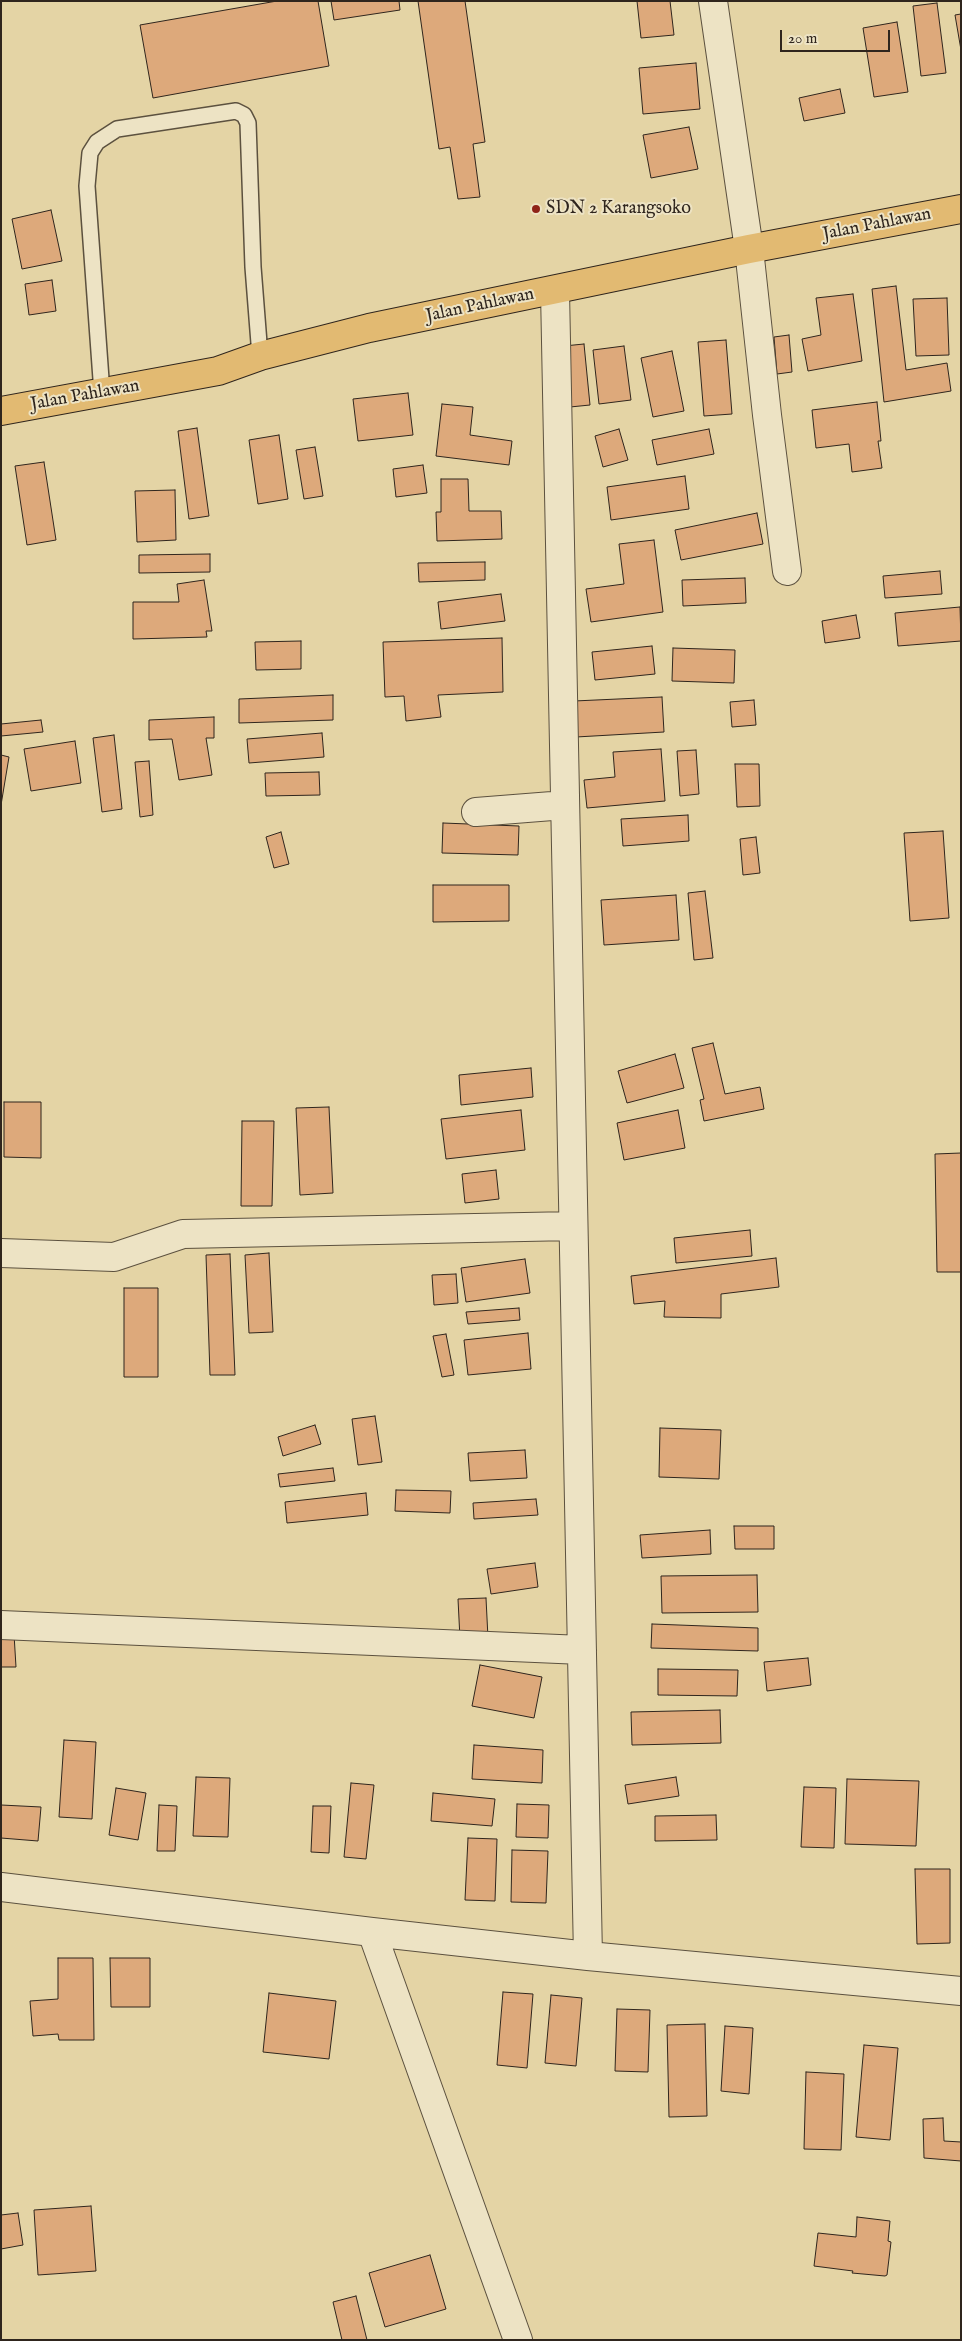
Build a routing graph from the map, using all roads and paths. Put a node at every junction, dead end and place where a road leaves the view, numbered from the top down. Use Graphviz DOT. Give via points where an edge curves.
graph roads {
  1 [pos="713,1"];
  2 [pos="961,209"];
  3 [pos="749,249"];
  4 [pos="555,290"];
  5 [pos="260,356"];
  6 [pos="102,393"];
  7 [pos="1,411"];
  8 [pos="787,571"];
  9 [pos="565,805"];
  10 [pos="476,812"];
  11 [pos="573,1226"];
  12 [pos="1,1253"];
  13 [pos="1,1625"];
  14 [pos="582,1650"];
  15 [pos="1,1887"];
  16 [pos="372,1932"];
  17 [pos="588,1956"];
  18 [pos="961,1991"];
  19 [pos="518,2340"];
  1 -- 3 [label="street"];
  2 -- 3 [label="highway, Jalan Pahlawan"];
  3 -- 4 [label="highway, Jalan Pahlawan"];
  3 -- 8 [label="street"];
  4 -- 5 [label="highway, Jalan Pahlawan" via="370,328"];
  4 -- 9 [label="street"];
  5 -- 6 [label="highway, Jalan Pahlawan" via="218,371"];
  5 -- 6 [label="lane" via="252,267 248,123 244,115 236,111 117,129 97,142 90,153 87,186"];
  6 -- 7 [label="highway, Jalan Pahlawan"];
  9 -- 10 [label="street"];
  9 -- 11 [label="street"];
  11 -- 12 [label="street" via="183,1234 114,1257"];
  11 -- 14 [label="street"];
  13 -- 14 [label="street"];
  14 -- 17 [label="street"];
  15 -- 16 [label="street"];
  16 -- 17 [label="street"];
  16 -- 19 [label="street"];
  17 -- 18 [label="street"];
}
